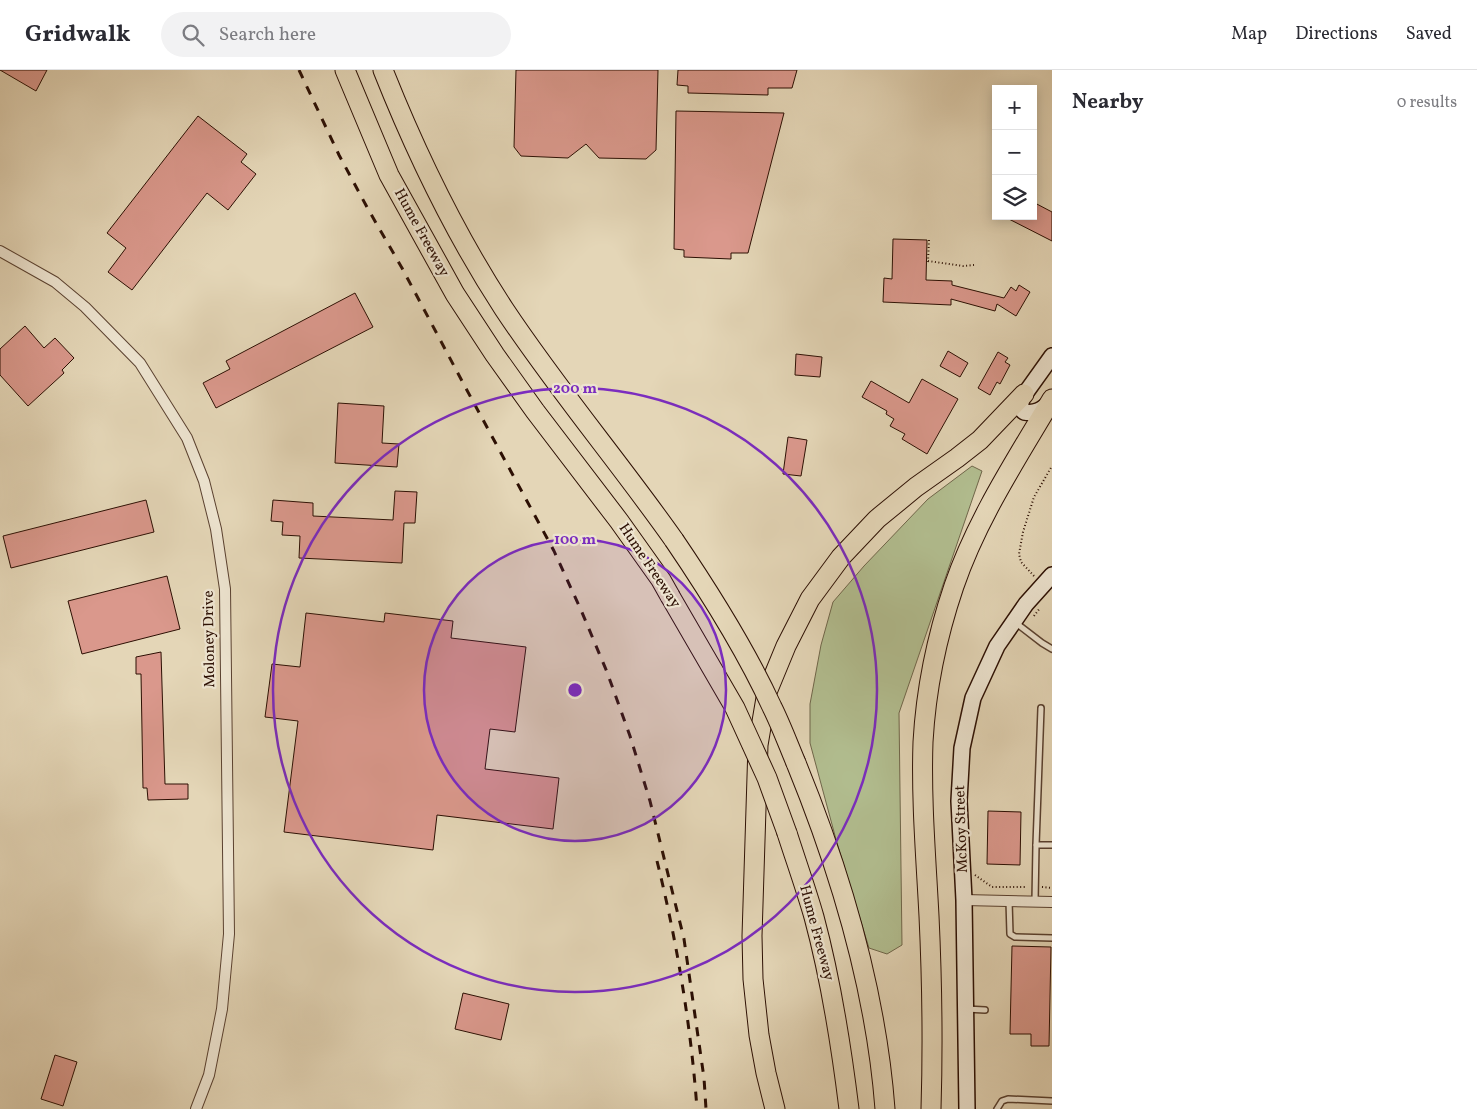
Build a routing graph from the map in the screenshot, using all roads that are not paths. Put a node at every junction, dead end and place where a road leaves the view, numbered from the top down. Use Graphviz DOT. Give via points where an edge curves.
graph roads {
  1 [pos="345,70"];
  2 [pos="383,70"];
  3 [pos="0,251"];
  4 [pos="1052,356"];
  5 [pos="1024,394"];
  6 [pos="1052,399"];
  7 [pos="1047,580"];
  8 [pos="1019,626"];
  9 [pos="1052,649"];
  10 [pos="1041,708"];
  11 [pos="1036,845"];
  12 [pos="1052,845"];
  13 [pos="964,900"];
  14 [pos="1009,901"];
  15 [pos="1035,901"];
  16 [pos="1052,902"];
  17 [pos="1052,938"];
  18 [pos="966,1009"];
  19 [pos="985,1010"];
  20 [pos="1052,1101"];
  21 [pos="196,1109"];
  22 [pos="775,1109"];
  23 [pos="849,1109"];
  24 [pos="885,1109"];
  25 [pos="931,1109"];
  26 [pos="967,1109"];
  27 [pos="997,1109"];
  1 -- 23 [label="highway, Hume Freeway, bridge" via="390,174 455,294 495,355 661,580 735,708 766,778 814,917 830,987"];
  2 -- 24 [label="highway, bridge" via="430,180 467,248 547,370 640,491 702,580 772,706 816,811 858,947 873,1016"];
  3 -- 21 [label="street, Moloney Drive" via="55,282 85,307 140,363 187,438 204,481 216,529 225,589 229,934 222,1009 209,1075"];
  4 -- 5 [label="street"];
  5 -- 6 [label="street" via="1020,408 1026,413 1040,410"];
  5 -- 22 [label="highway" via="980,440 877,519 841,557 810,599 767,692 758,745 752,944 759,1035"];
  6 -- 25 [label="highway" via="973,536 954,587 928,690 924,797 930,947"];
  7 -- 8 [label="street, McKoy Street"];
  8 -- 9 [label="lane"];
  8 -- 13 [label="street, McKoy Street" via="997,646 973,698 962,748 959,802"];
  10 -- 11 [label="lane"];
  11 -- 12 [label="lane"];
  11 -- 15 [label="lane"];
  13 -- 14 [label="street"];
  13 -- 18 [label="street, McKoy Street"];
  14 -- 15 [label="street"];
  14 -- 17 [label="lane" via="1010,934 1015,937"];
  15 -- 16 [label="street"];
  18 -- 19 [label="lane"];
  18 -- 26 [label="street, McKoy Street"];
  20 -- 27 [label="lane" via="1008,1100 1002,1101"];
}
